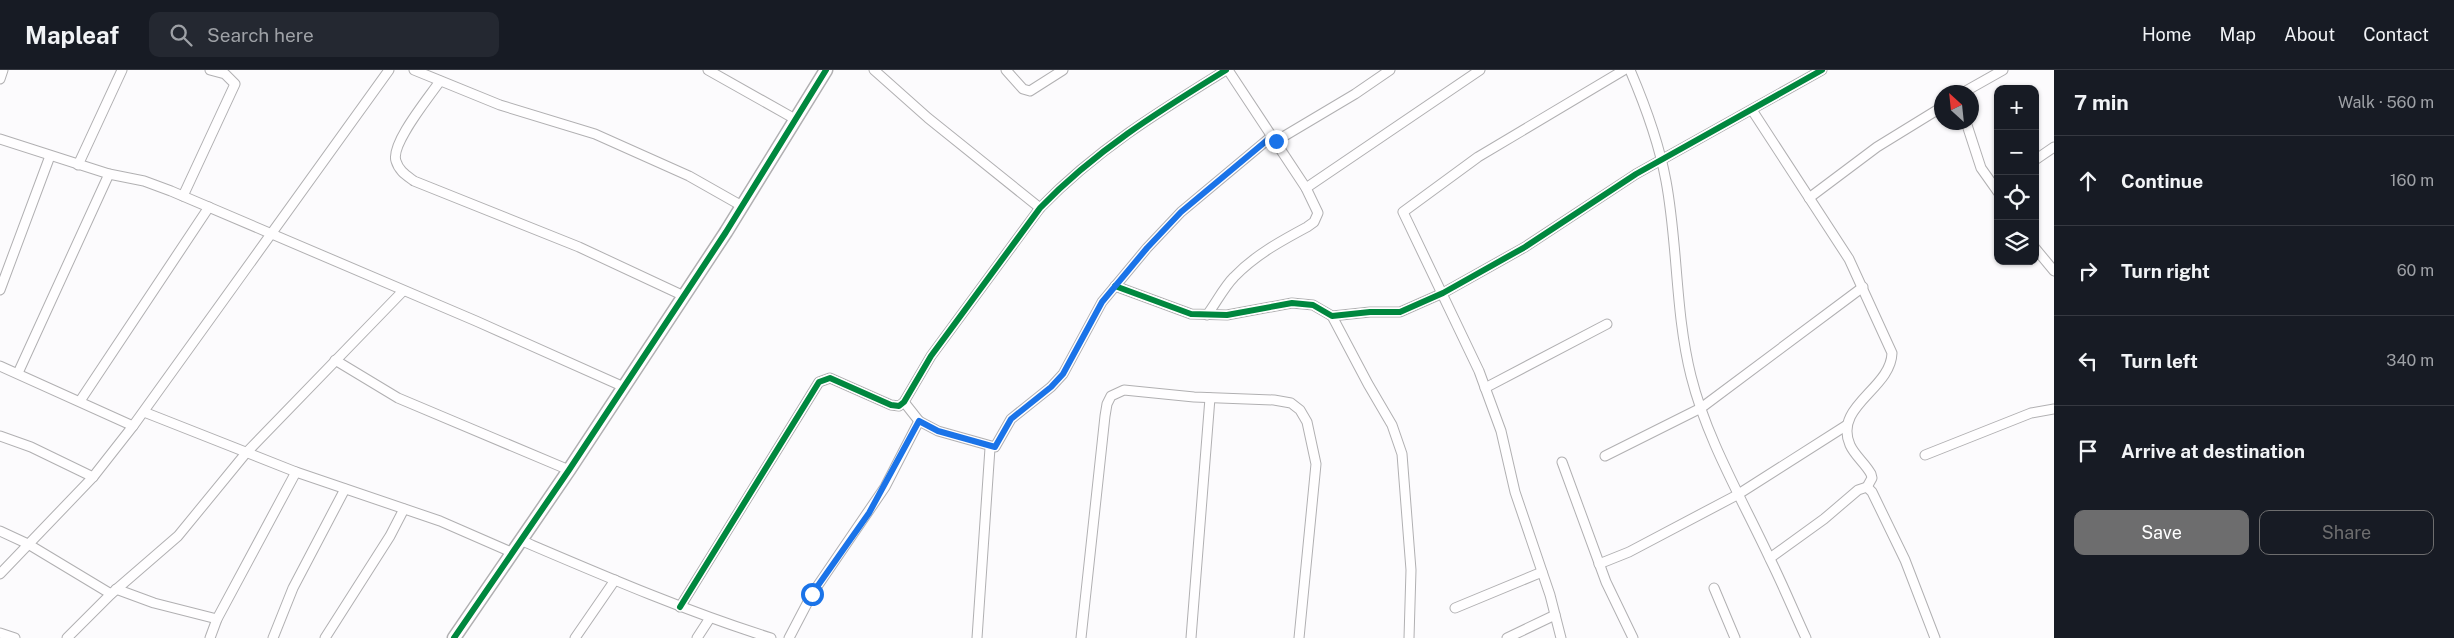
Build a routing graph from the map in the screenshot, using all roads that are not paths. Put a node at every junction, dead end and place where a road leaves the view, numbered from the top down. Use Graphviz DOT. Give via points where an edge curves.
graph roads {
  1 [pos="3,70"];
  2 [pos="122,70"];
  3 [pos="210,70"];
  4 [pos="389,70"];
  5 [pos="414,70"];
  6 [pos="708,70"];
  7 [pos="826,70"];
  8 [pos="874,70"];
  9 [pos="1006,70"];
  10 [pos="1063,70"];
  11 [pos="1227,70"];
  12 [pos="1390,70"];
  13 [pos="1480,70"];
  14 [pos="1624,70"];
  15 [pos="1630,70"];
  16 [pos="1822,70"];
  17 [pos="2002,70"];
  18 [pos="0,79"];
  19 [pos="440,81"];
  20 [pos="1977,85"];
  21 [pos="1752,110"];
  22 [pos="1934,112"];
  23 [pos="794,119"];
  24 [pos="1968,130"];
  25 [pos="0,139"];
  26 [pos="1274,139"];
  27 [pos="2054,147"];
  28 [pos="50,156"];
  29 [pos="2039,157"];
  30 [pos="1661,160"];
  31 [pos="78,165"];
  32 [pos="109,174"];
  33 [pos="1994,185"];
  34 [pos="1306,188"];
  35 [pos="183,196"];
  36 [pos="1809,198"];
  37 [pos="742,206"];
  38 [pos="209,207"];
  39 [pos="1040,208"];
  40 [pos="271,235"];
  41 [pos="2039,253"];
  42 [pos="2054,271"];
  43 [pos="1116,286"];
  44 [pos="1863,287"];
  45 [pos="0,290"];
  46 [pos="403,291"];
  47 [pos="1443,293"];
  48 [pos="684,296"];
  49 [pos="1222,297"];
  50 [pos="1207,315"];
  51 [pos="1227,315"];
  52 [pos="1332,316"];
  53 [pos="1607,324"];
  54 [pos="335,360"];
  55 [pos="0,366"];
  56 [pos="18,373"];
  57 [pos="624,387"];
  58 [pos="1485,388"];
  59 [pos="1210,398"];
  60 [pos="80,400"];
  61 [pos="904,402"];
  62 [pos="1701,408"];
  63 [pos="2054,409"];
  64 [pos="144,412"];
  65 [pos="919,421"];
  66 [pos="1847,425"];
  67 [pos="133,426"];
  68 [pos="0,436"];
  69 [pos="990,448"];
  70 [pos="246,453"];
  71 [pos="1925,455"];
  72 [pos="1605,456"];
  73 [pos="1562,462"];
  74 [pos="569,470"];
  75 [pos="296,472"];
  76 [pos="93,478"];
  77 [pos="1867,487"];
  78 [pos="344,489"];
  79 [pos="1737,495"];
  80 [pos="404,509"];
  81 [pos="0,531"];
  82 [pos="520,540"];
  83 [pos="28,544"];
  84 [pos="511,552"];
  85 [pos="1770,558"];
  86 [pos="1599,564"];
  87 [pos="1542,572"];
  88 [pos="0,574"];
  89 [pos="615,580"];
  90 [pos="1714,588"];
  91 [pos="113,591"];
  92 [pos="680,607"];
  93 [pos="1455,608"];
  94 [pos="1555,615"];
  95 [pos="710,618"];
  96 [pos="217,619"];
  97 [pos="0,633"];
  98 [pos="14,638"];
  99 [pos="68,638"];
  100 [pos="210,638"];
  101 [pos="273,638"];
  102 [pos="325,638"];
  103 [pos="454,638"];
  104 [pos="575,638"];
  105 [pos="698,638"];
  106 [pos="771,638"];
  107 [pos="789,638"];
  108 [pos="976,638"];
  109 [pos="1081,638"];
  110 [pos="1190,638"];
  111 [pos="1299,638"];
  112 [pos="1409,638"];
  113 [pos="1507,638"];
  114 [pos="1561,638"];
  115 [pos="1633,638"];
  116 [pos="1735,638"];
  117 [pos="1806,638"];
  118 [pos="1935,638"];
  1 -- 18 [label="street"];
  2 -- 31 [label="street"];
  3 -- 35 [label="street" via="225,74 235,84"];
  4 -- 40 [label="street"];
  5 -- 19 [label="street"];
  6 -- 23 [label="street"];
  7 -- 23 [label="street"];
  8 -- 39 [label="street"];
  9 -- 10 [label="street" via="1023,89 1030,91"];
  11 -- 26 [label="street"];
  11 -- 39 [label="street" via="1114,141"];
  12 -- 26 [label="street" via="1355,94"];
  13 -- 34 [label="street"];
  14 -- 47 [label="street" via="1478,157 1403,210 1403,216"];
  15 -- 30 [label="street" via="1652,125"];
  16 -- 21 [label="street"];
  17 -- 20 [label="street"];
  19 -- 37 [label="street" via="500,105 595,134 689,176"];
  19 -- 48 [label="street" via="397,146 396,162 401,172 414,181 579,247"];
  21 -- 30 [label="street"];
  21 -- 36 [label="street"];
  22 -- 36 [label="street" via="1877,147"];
  23 -- 37 [label="street"];
  24 -- 33 [label="street" via="1978,162"];
  25 -- 28 [label="street"];
  26 -- 34 [label="street"];
  26 -- 43 [label="street" via="1181,212"];
  27 -- 29 [label="street"];
  28 -- 31 [label="street"];
  28 -- 45 [label="street"];
  30 -- 47 [label="street" via="1526,247"];
  30 -- 62 [label="street" via="1666,180 1683,340"];
  31 -- 32 [label="street"];
  32 -- 35 [label="street" via="144,181"];
  32 -- 56 [label="street"];
  34 -- 49 [label="street" via="1317,207 1314,222 1260,254 1233,278"];
  35 -- 38 [label="street"];
  36 -- 44 [label="street" via="1849,259"];
  37 -- 48 [label="street"];
  38 -- 40 [label="street"];
  38 -- 60 [label="street"];
  39 -- 61 [label="street" via="931,356"];
  40 -- 46 [label="street"];
  40 -- 64 [label="street"];
  41 -- 42 [label="street"];
  43 -- 50 [label="street" via="1184,312"];
  43 -- 69 [label="street" via="1102,302 1063,374 1011,419 998,444"];
  44 -- 62 [label="street"];
  44 -- 66 [label="street" via="1886,336 1892,360 1883,377 1850,415"];
  46 -- 54 [label="street"];
  46 -- 57 [label="street"];
  47 -- 52 [label="street" via="1400,312"];
  47 -- 58 [label="street"];
  48 -- 57 [label="street"];
  49 -- 50 [label="street"];
  49 -- 51 [label="street"];
  50 -- 51 [label="street"];
  51 -- 52 [label="street" via="1292,303 1313,305"];
  52 -- 112 [label="street" via="1392,425 1402,454 1411,570"];
  53 -- 58 [label="street"];
  54 -- 70 [label="street"];
  54 -- 74 [label="street" via="398,398"];
  55 -- 56 [label="street"];
  56 -- 60 [label="street"];
  57 -- 74 [label="street"];
  58 -- 87 [label="street"];
  59 -- 109 [label="street" via="1124,390 1111,396 1107,404"];
  59 -- 110 [label="street"];
  59 -- 111 [label="street" via="1291,403 1307,422 1316,464"];
  60 -- 67 [label="street"];
  61 -- 65 [label="street"];
  61 -- 92 [label="street" via="899,406 891,405 830,378 818,382"];
  62 -- 72 [label="street"];
  62 -- 79 [label="street"];
  63 -- 71 [label="street" via="2031,413"];
  64 -- 67 [label="street"];
  64 -- 70 [label="street"];
  65 -- 69 [label="street" via="938,431"];
  65 -- 107 [label="street" via="885,486 812,594"];
  66 -- 77 [label="street" via="1850,444 1872,478"];
  66 -- 79 [label="street"];
  67 -- 76 [label="street"];
  68 -- 76 [label="street" via="31,447"];
  69 -- 108 [label="street"];
  70 -- 75 [label="street"];
  70 -- 91 [label="street" via="178,536"];
  73 -- 86 [label="street"];
  74 -- 82 [label="street"];
  75 -- 78 [label="street"];
  75 -- 96 [label="street"];
  76 -- 83 [label="street"];
  77 -- 85 [label="street" via="1858,490"];
  77 -- 118 [label="street" via="1905,560"];
  78 -- 80 [label="street"];
  78 -- 101 [label="street" via="293,588"];
  79 -- 85 [label="street"];
  79 -- 86 [label="street" via="1629,552"];
  80 -- 84 [label="street"];
  80 -- 102 [label="street"];
  81 -- 83 [label="street"];
  82 -- 84 [label="street"];
  82 -- 89 [label="street"];
  83 -- 88 [label="street"];
  83 -- 91 [label="street"];
  84 -- 103 [label="street"];
  85 -- 117 [label="street"];
  86 -- 115 [label="street"];
  87 -- 93 [label="street"];
  87 -- 94 [label="street"];
  89 -- 92 [label="street"];
  89 -- 104 [label="street"];
  90 -- 116 [label="street"];
  91 -- 96 [label="street"];
  91 -- 99 [label="street"];
  92 -- 95 [label="street"];
  94 -- 113 [label="street"];
  94 -- 114 [label="street"];
  95 -- 105 [label="street"];
  95 -- 106 [label="street"];
  96 -- 100 [label="street"];
  97 -- 98 [label="street"];
}
